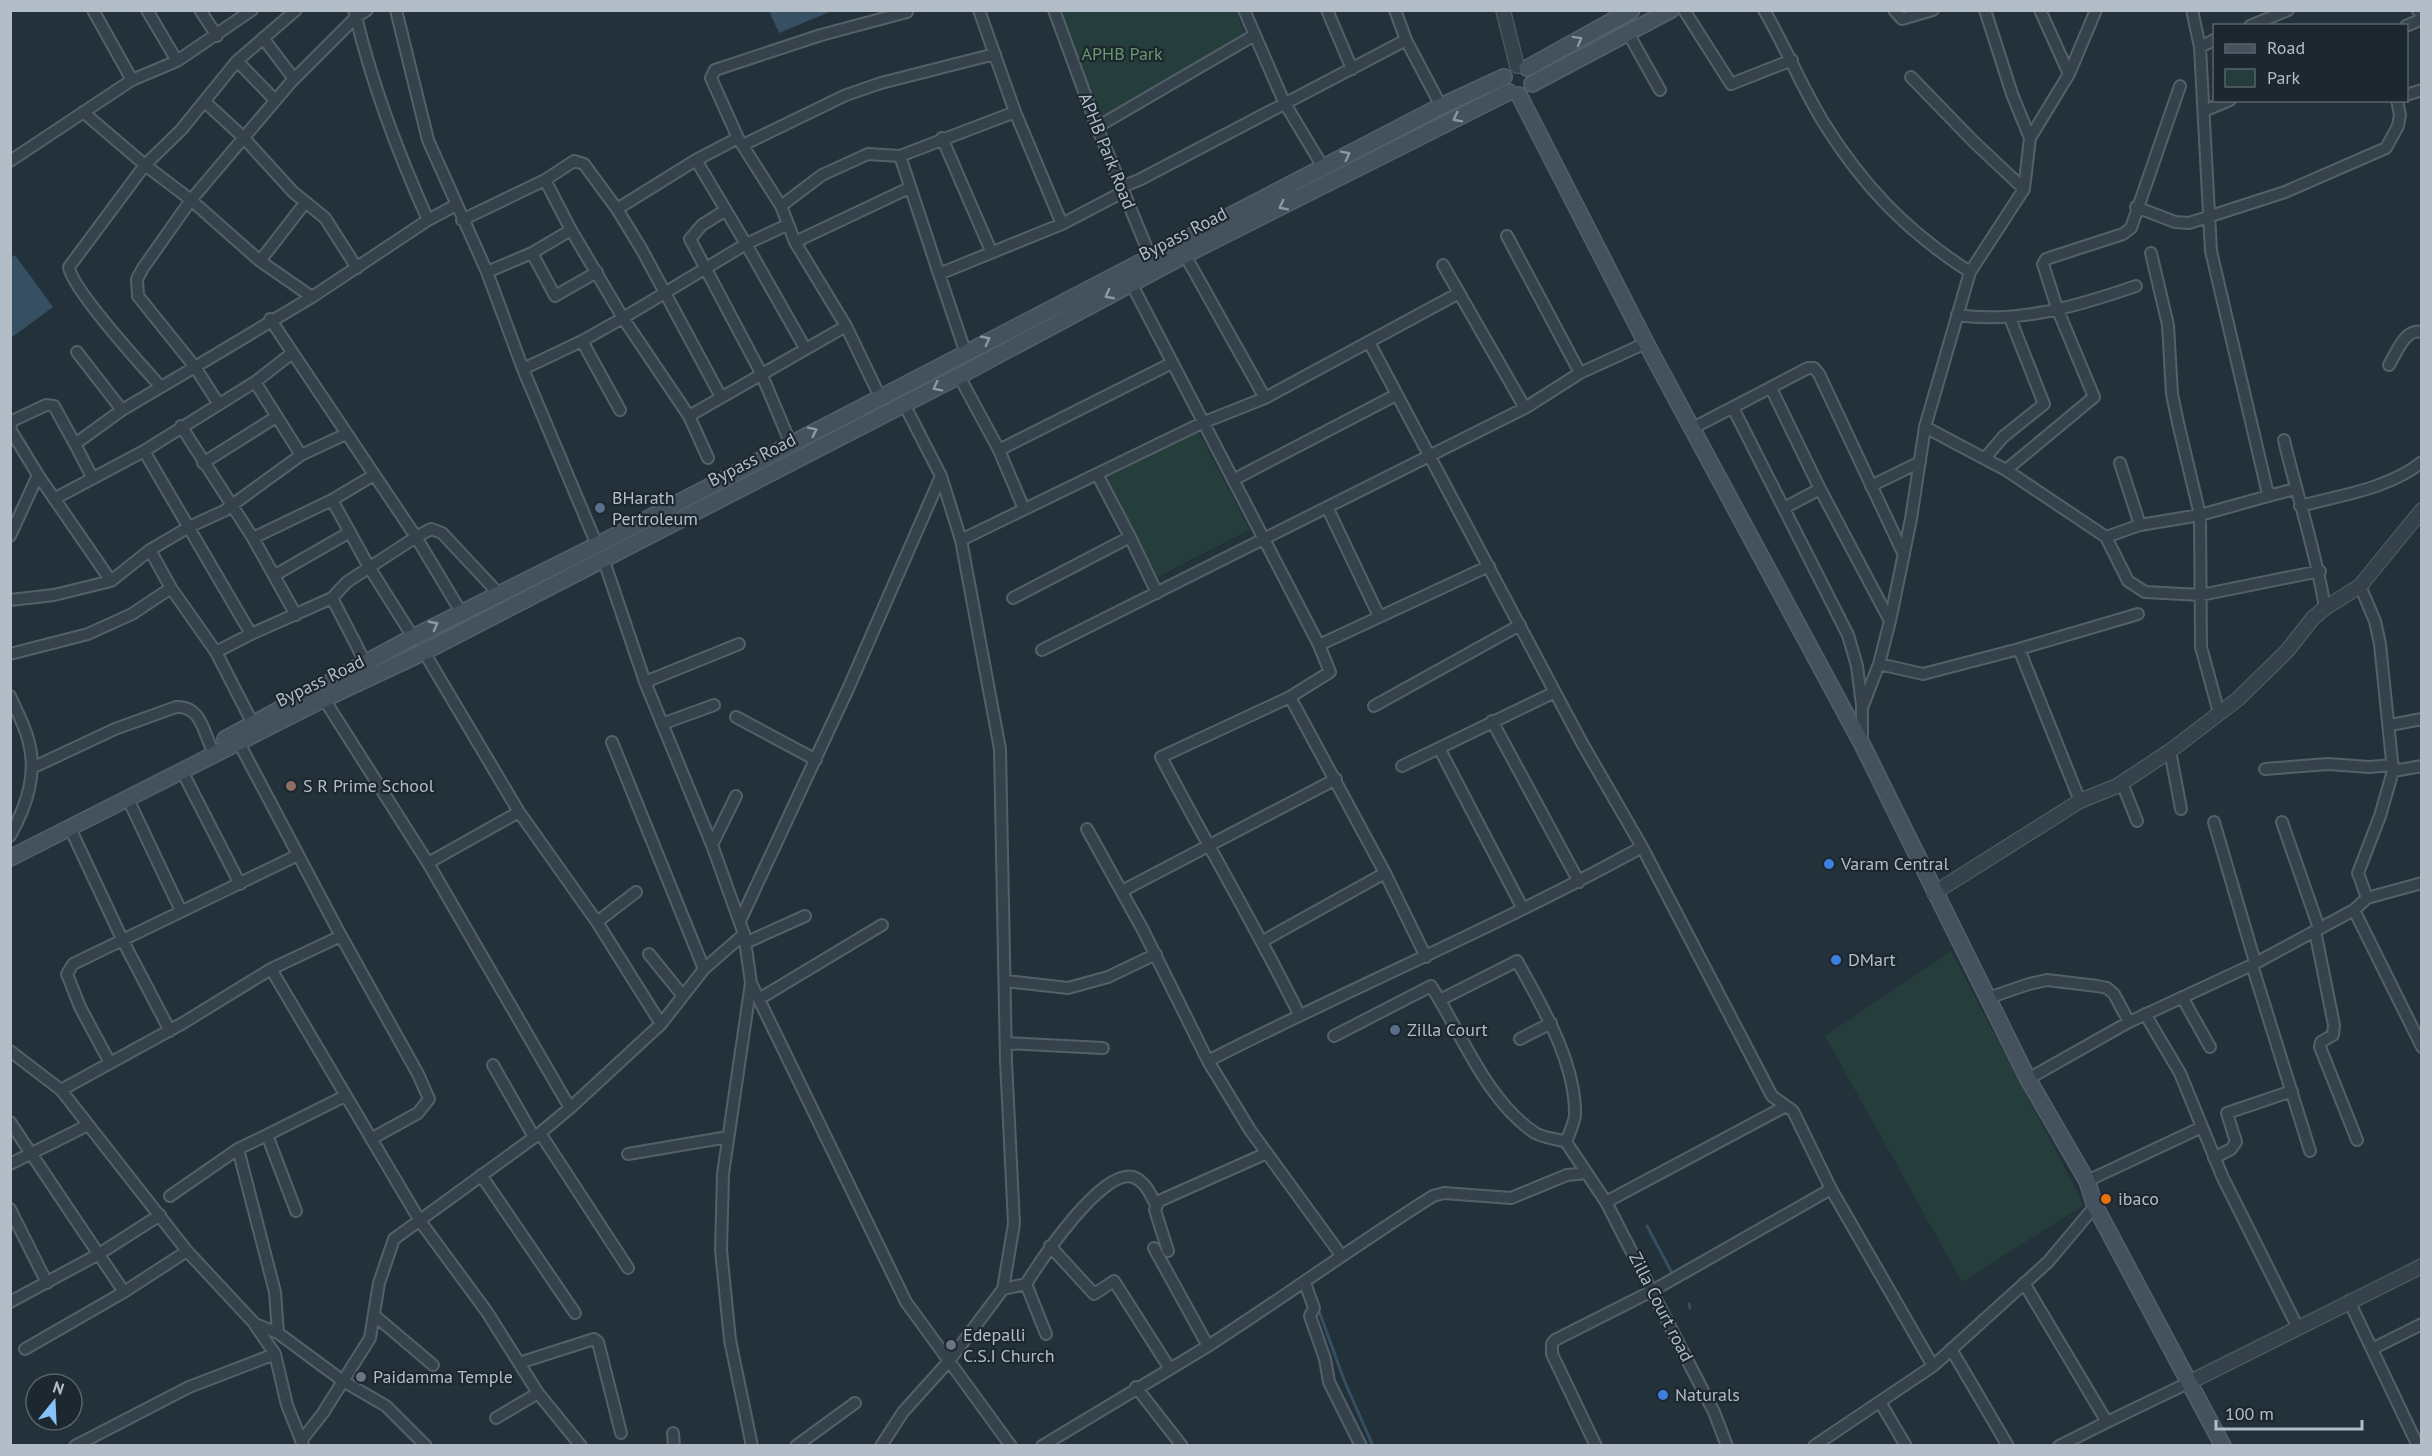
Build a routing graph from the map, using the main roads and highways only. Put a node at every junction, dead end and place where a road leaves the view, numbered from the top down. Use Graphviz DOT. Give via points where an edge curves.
graph roads {
  1 [pos="1632,10"];
  2 [pos="1671,10"];
  3 [pos="1522,67"];
  4 [pos="1532,84"];
  5 [pos="1511,88"];
  6 [pos="600,552"];
  7 [pos="10,847"];
  8 [pos="10,858"];
  9 [pos="2223,1446"];
  3 -- 1 [label="main road, one-way"];
  2 -- 4 [label="main road"];
  3 -- 4 [label="main road" via="1532,75"];
  3 -- 5 [label="main road" via="1508,69"];
  4 -- 5 [label="main road" via="1528,92"];
  5 -- 6 [label="main road, Bypass Road, one-way" via="959,376"];
  6 -- 5 [label="main road, Bypass Road, one-way" via="790,442 1441,106"];
  5 -- 9 [label="main road" via="1862,744 2028,1079 2086,1181 2095,1206"];
  7 -- 6 [label="main road, Bypass Road, one-way" via="211,747 461,612"];
  6 -- 8 [label="main road, Bypass Road" via="424,652"];
}
